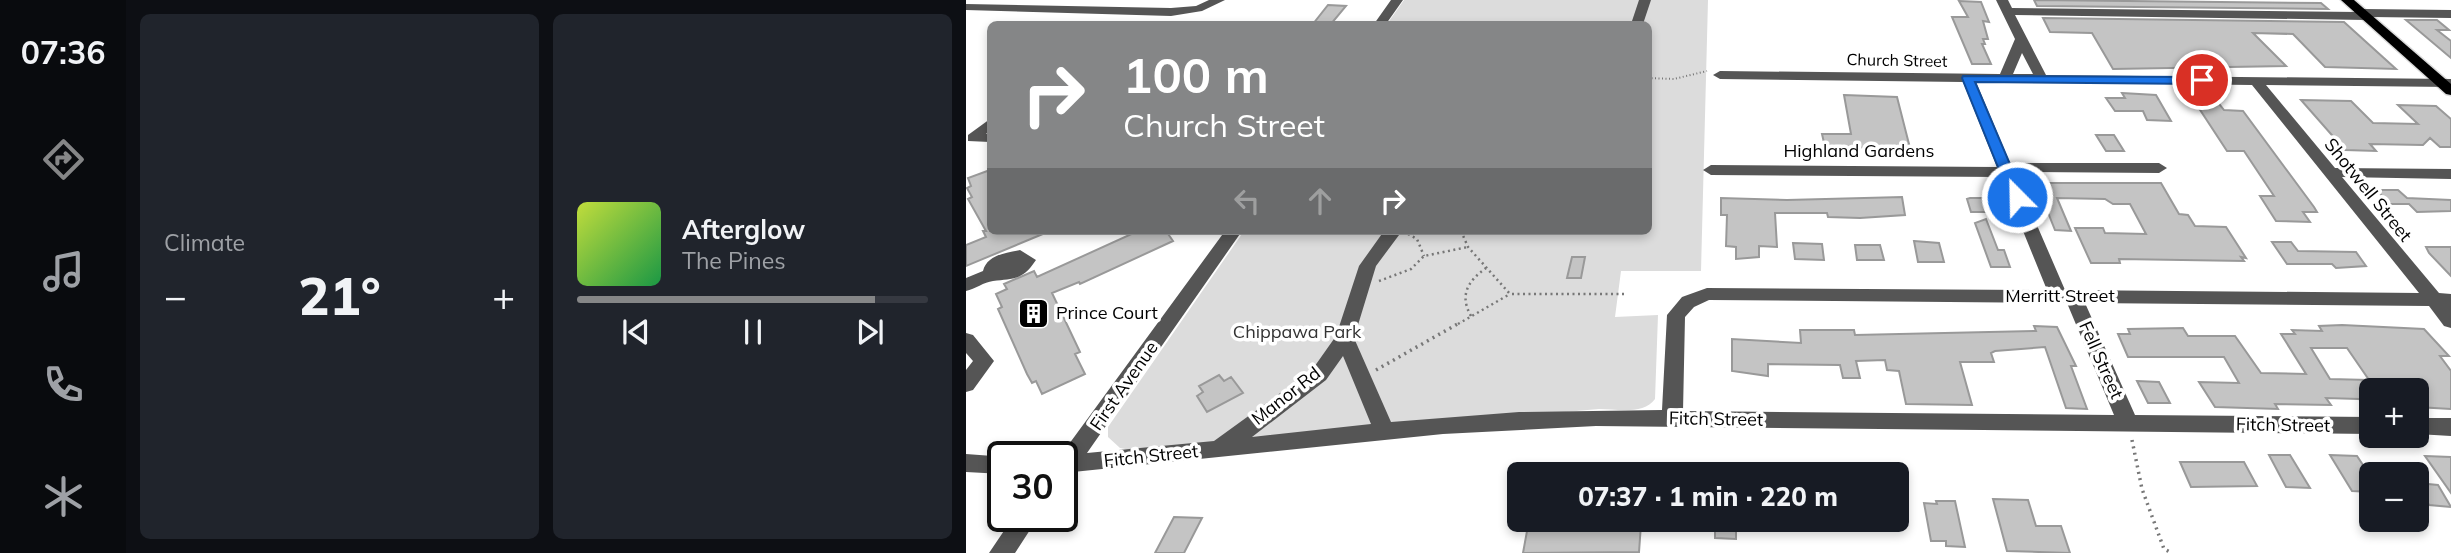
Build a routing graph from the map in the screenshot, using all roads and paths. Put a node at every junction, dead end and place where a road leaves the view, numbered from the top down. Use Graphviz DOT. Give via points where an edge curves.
graph roads {
  1 [pos="1219,0"];
  2 [pos="1397,0"];
  3 [pos="1645,0"];
  4 [pos="2347,0"];
  5 [pos="966,6"];
  6 [pos="2005,6"];
  7 [pos="2451,14"];
  8 [pos="2365,15"];
  9 [pos="1382,21"];
  10 [pos="1638,21"];
  11 [pos="2021,40"];
  12 [pos="1714,73"];
  13 [pos="1652,78"];
  14 [pos="1968,78"];
  15 [pos="2005,78"];
  16 [pos="2042,78"];
  17 [pos="2256,81"];
  18 [pos="2448,86"];
  19 [pos="987,126"];
  20 [pos="987,138"];
  21 [pos="2159,168"];
  22 [pos="2005,169"];
  23 [pos="1711,170"];
  24 [pos="2328,172"];
  25 [pos="2451,174"];
  26 [pos="1231,235"];
  27 [pos="1390,235"];
  28 [pos="1410,235"];
  29 [pos="1463,235"];
  30 [pos="1468,247"];
  31 [pos="1424,256"];
  32 [pos="1487,267"];
  33 [pos="992,274"];
  34 [pos="966,285"];
  35 [pos="1360,286"];
  36 [pos="1510,294"];
  37 [pos="1624,294"];
  38 [pos="2066,296"];
  39 [pos="2442,300"];
  40 [pos="1471,316"];
  41 [pos="2451,321"];
  42 [pos="1345,338"];
  43 [pos="966,340"];
  44 [pos="1364,377"];
  45 [pos="966,384"];
  46 [pos="1672,419"];
  47 [pos="2128,424"];
  48 [pos="2359,426"];
  49 [pos="2429,426"];
  50 [pos="2451,427"];
  51 [pos="1385,433"];
  52 [pos="1078,447"];
  53 [pos="1221,448"];
  54 [pos="966,463"];
  55 [pos="987,464"];
  56 [pos="1078,464"];
  57 [pos="1016,532"];
  58 [pos="1001,553"];
  59 [pos="2172,553"];
  1 -- 5 [label="street" via="1198,9 1171,12"];
  2 -- 9 [label="street"];
  3 -- 10 [label="street"];
  4 -- 8 [label="main road"];
  6 -- 8 [label="street"];
  6 -- 11 [label="street"];
  7 -- 8 [label="street"];
  8 -- 18 [label="main road"];
  11 -- 15 [label="street"];
  11 -- 16 [label="street"];
  12 -- 13 [label="path"];
  12 -- 14 [label="street, Church Street"];
  14 -- 15 [label="street, Church Street"];
  14 -- 22 [label="street, Fell Street"];
  15 -- 16 [label="street, Church Street"];
  16 -- 17 [label="street, Church Street"];
  17 -- 18 [label="street, Church Street"];
  17 -- 24 [label="street, Shotwell Street"];
  19 -- 20 [label="street" via="973,138"];
  21 -- 22 [label="street, Highland Gardens"];
  22 -- 23 [label="street, Highland Gardens"];
  22 -- 38 [label="street, Fell Street"];
  24 -- 25 [label="street"];
  24 -- 39 [label="street, Shotwell Street"];
  26 -- 52 [label="street, First Avenue"];
  27 -- 35 [label="street, Manor Rd"];
  28 -- 31 [label="path" via="1417,239"];
  29 -- 30 [label="path"];
  30 -- 31 [label="path"];
  30 -- 32 [label="path"];
  31 -- 35 [label="path" via="1397,276"];
  32 -- 36 [label="path"];
  32 -- 40 [label="path" via="1465,289 1464,303"];
  33 -- 34 [label="street"];
  35 -- 42 [label="street, Manor Rd"];
  36 -- 37 [label="path"];
  36 -- 40 [label="path"];
  38 -- 39 [label="street, Merritt Street"];
  38 -- 46 [label="street, Merritt Street" via="1707,294 1688,302 1676,315"];
  38 -- 47 [label="street, Fell Street"];
  39 -- 41 [label="street, Shotwell Street"];
  40 -- 44 [label="path"];
  42 -- 44 [label="street"];
  42 -- 53 [label="street, Manor Rd" via="1319,375"];
  43 -- 45 [label="street" via="984,361"];
  44 -- 51 [label="street"];
  46 -- 47 [label="street, Fitch Street"];
  46 -- 51 [label="street, Fitch Street" via="1606,416"];
  47 -- 48 [label="street, Fitch Street"];
  47 -- 59 [label="path" via="2142,489 2164,549"];
  49 -- 50 [label="street"];
  51 -- 53 [label="street, Fitch Street"];
  53 -- 56 [label="street, Fitch Street"];
  54 -- 55 [label="street"];
  57 -- 58 [label="street"];
}
